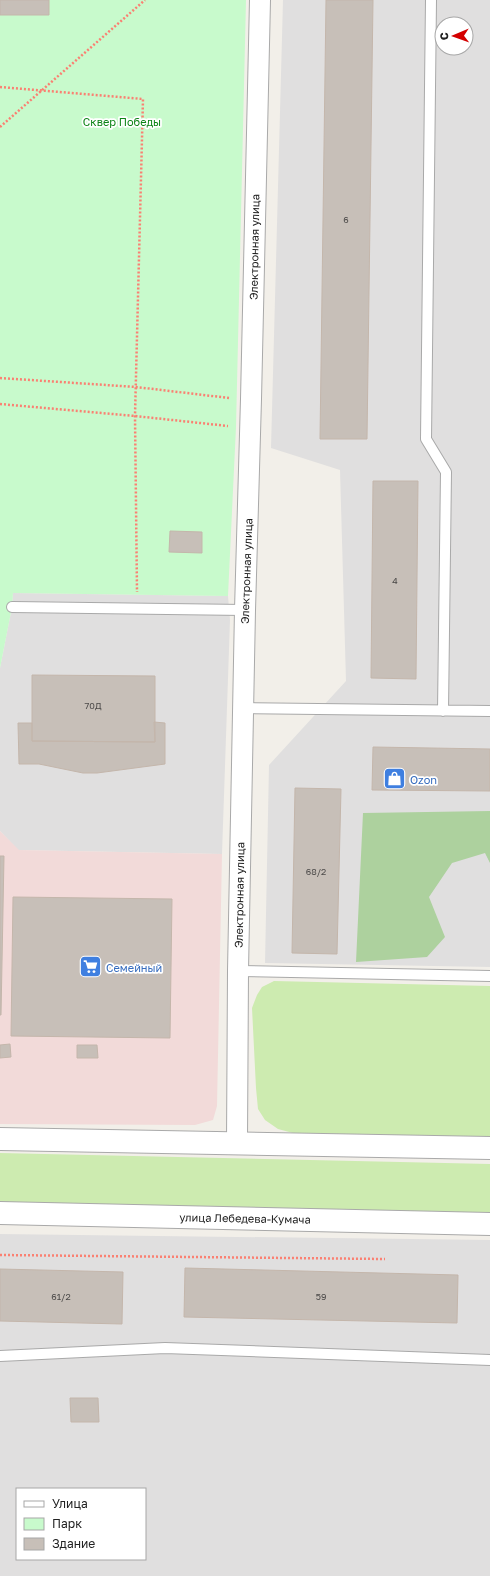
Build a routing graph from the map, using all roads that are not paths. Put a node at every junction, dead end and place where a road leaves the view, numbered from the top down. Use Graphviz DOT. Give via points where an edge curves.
graph roads {
  1 [pos="260,0"];
  2 [pos="431,0"];
  3 [pos="12,607"];
  4 [pos="245,610"];
  5 [pos="243,708"];
  6 [pos="443,711"];
  7 [pos="490,711"];
  8 [pos="238,971"];
  9 [pos="490,976"];
  10 [pos="0,1139"];
  11 [pos="238,1142"];
  12 [pos="490,1148"];
  13 [pos="0,1213"];
  14 [pos="490,1224"];
  15 [pos="0,1356"];
  16 [pos="490,1360"];
  1 -- 4 [label="street, Электронная улица"];
  2 -- 6 [label="lane" via="426,439 446,472"];
  3 -- 4 [label="lane"];
  4 -- 5 [label="street, Электронная улица"];
  5 -- 6 [label="lane"];
  5 -- 8 [label="street, Электронная улица"];
  6 -- 7 [label="lane"];
  8 -- 9 [label="lane"];
  8 -- 11 [label="street, Электронная улица"];
  10 -- 11 [label="street"];
  11 -- 12 [label="street"];
  13 -- 14 [label="street, улица Лебедева-Кумача"];
  15 -- 16 [label="lane" via="165,1348"];
}
